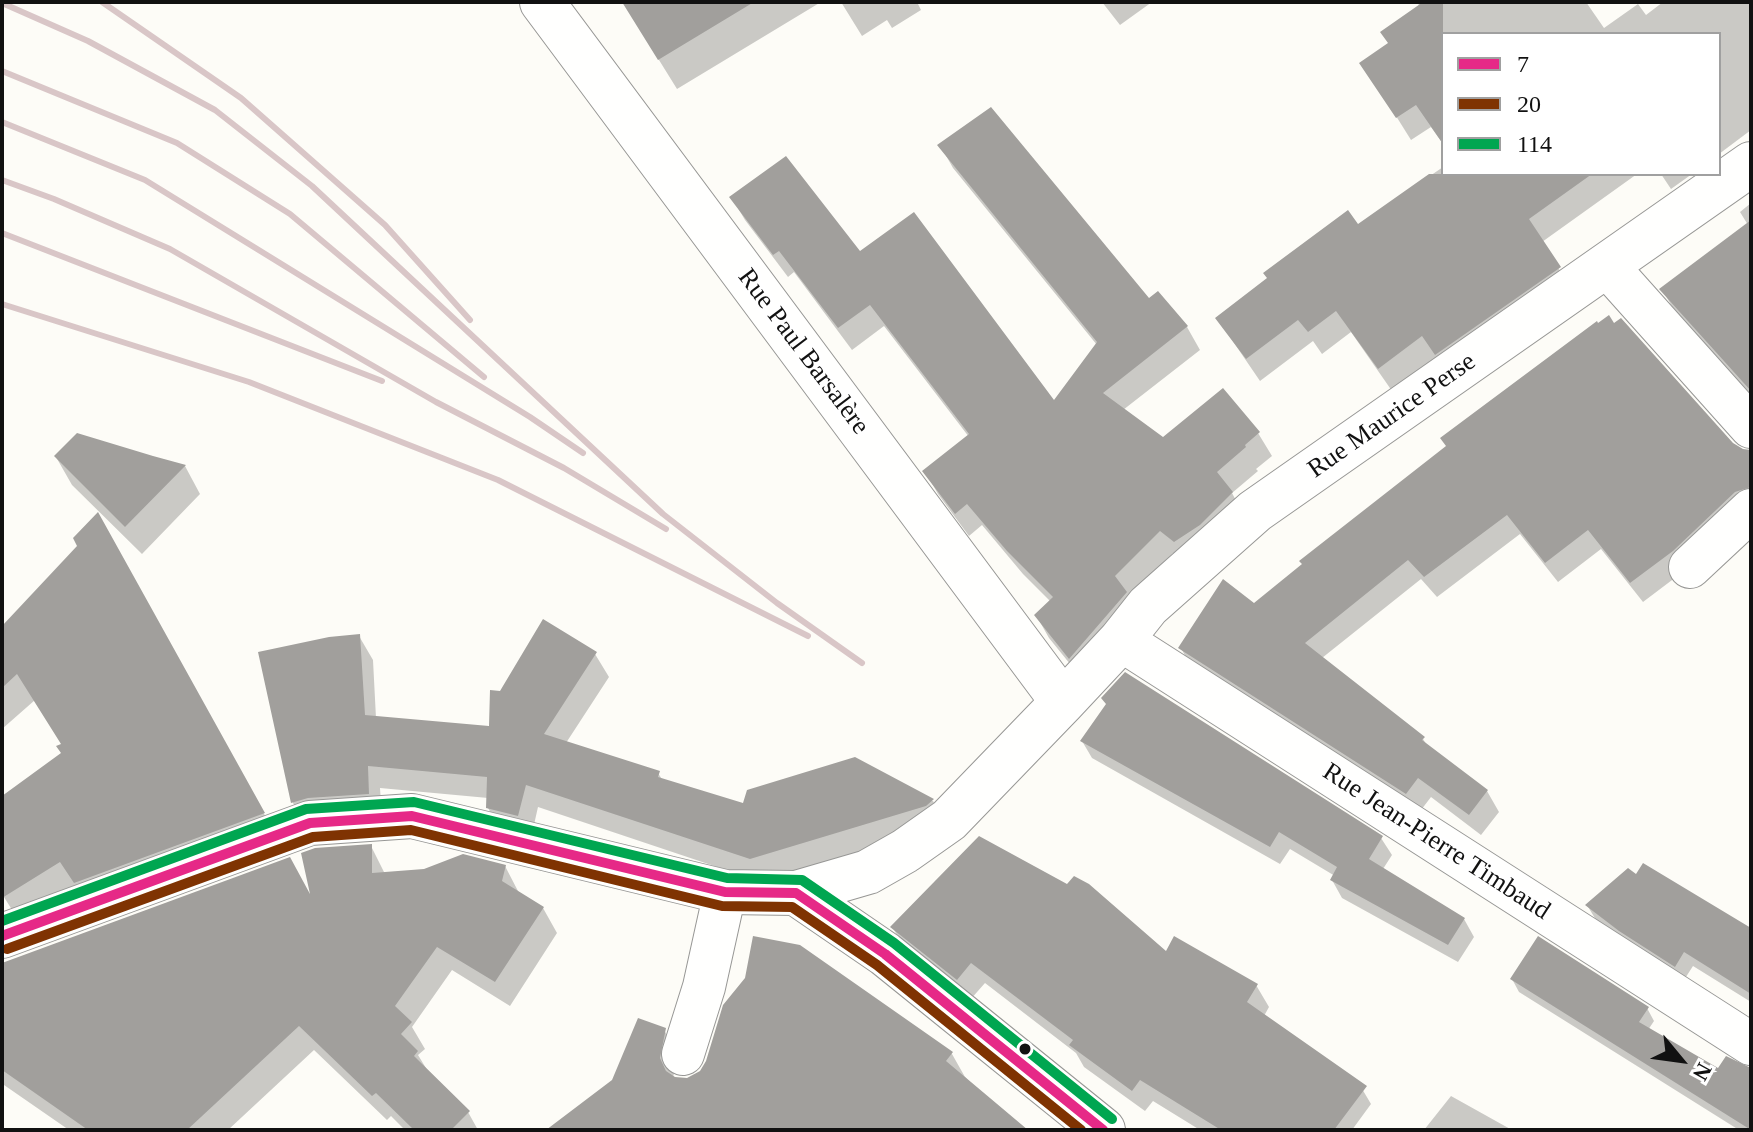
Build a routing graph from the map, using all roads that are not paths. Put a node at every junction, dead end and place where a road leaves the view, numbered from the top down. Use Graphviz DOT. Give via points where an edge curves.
graph roads {
  1 [pos="542,2"];
  2 [pos="1751,164"];
  3 [pos="1607,266"];
  4 [pos="1751,427"];
  5 [pos="1751,510"];
  6 [pos="1690,567"];
  7 [pos="1121,640"];
  8 [pos="1063,702"];
  9 [pos="725,892"];
  10 [pos="796,893"];
  11 [pos="2,936"];
  12 [pos="1751,1044"];
  13 [pos="683,1054"];
  14 [pos="1103,1130"];
  1 -- 8 [label="street, Rue Paul Barsalère"];
  2 -- 3 [label="street, Rue Maurice Perse"];
  3 -- 4 [label="street"];
  3 -- 7 [label="street, Rue Maurice Perse" via="1255,511 1148,606"];
  5 -- 6 [label="street"];
  7 -- 8 [label="street, Rue Maurice Perse"];
  7 -- 12 [label="street, Rue Jean-Pierre Timbaud"];
  8 -- 10 [label="street, Rue Maurice Perse" via="949,820 868,872"];
  9 -- 10 [label="street, Rue Maurice Perse"];
  9 -- 11 [label="street, Rue Maurice Perse" via="412,816 310,823"];
  9 -- 13 [label="street"];
  10 -- 14 [label="street" via="885,954"];
}
